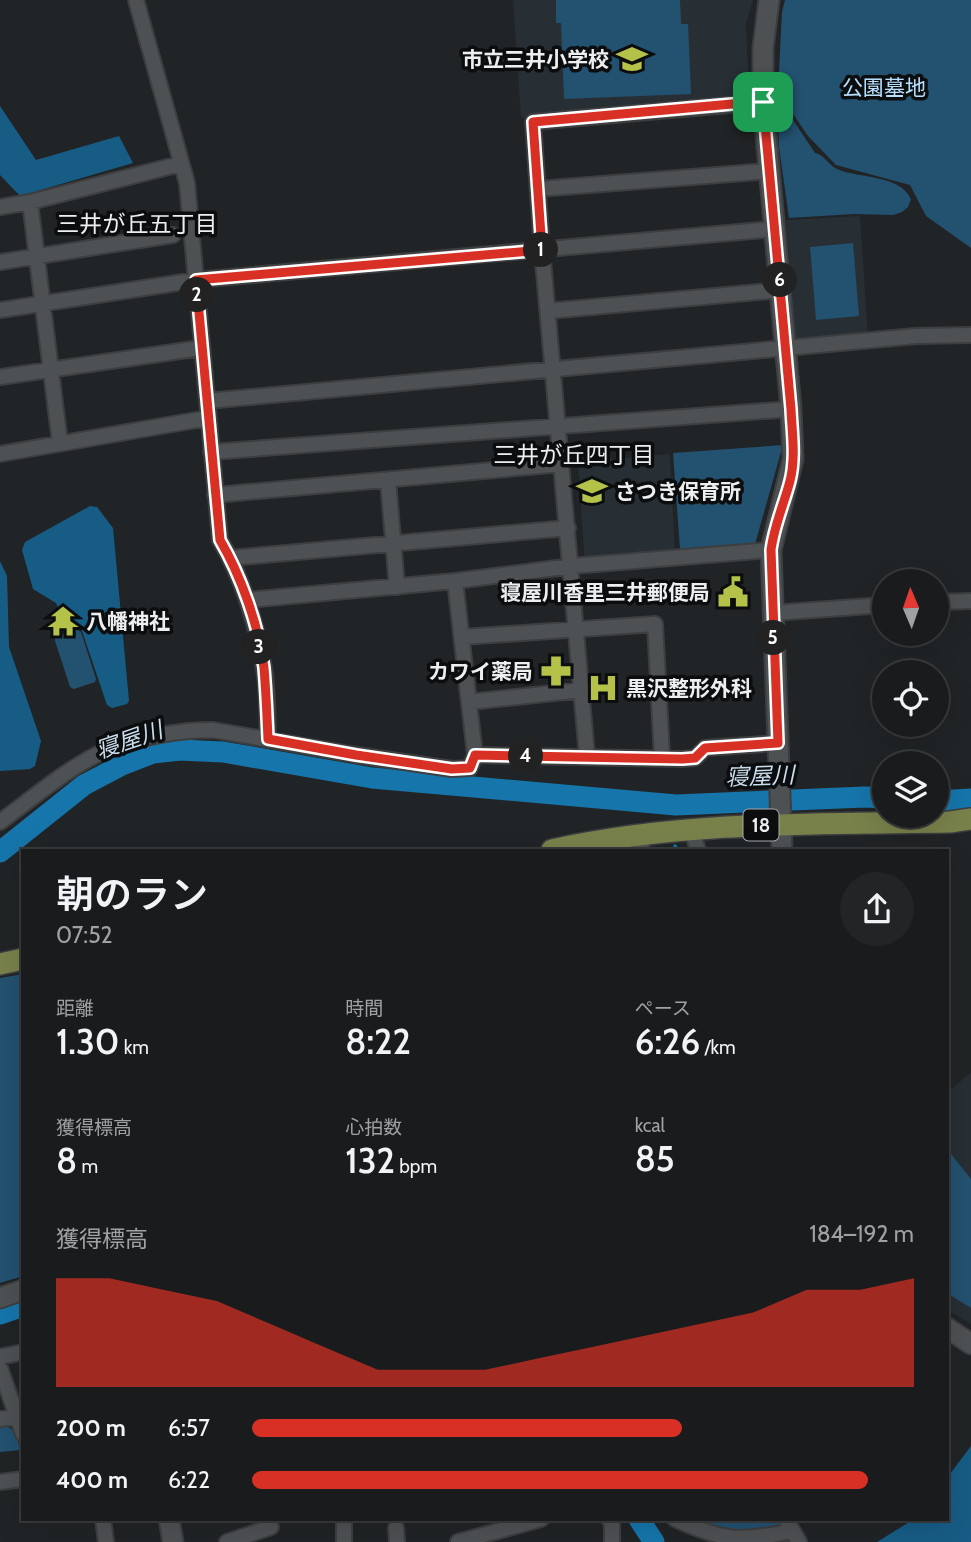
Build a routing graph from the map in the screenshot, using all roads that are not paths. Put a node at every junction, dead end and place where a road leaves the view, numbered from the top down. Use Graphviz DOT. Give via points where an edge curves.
graph roads {
  1 [pos="136,0"];
  2 [pos="769,0"];
  3 [pos="763,102"];
  4 [pos="180,164"];
  5 [pos="769,171"];
  6 [pos="538,188"];
  7 [pos="30,202"];
  8 [pos="0,206"];
  9 [pos="774,229"];
  10 [pos="173,235"];
  11 [pos="542,250"];
  12 [pos="37,257"];
  13 [pos="0,262"];
  14 [pos="196,280"];
  15 [pos="781,290"];
  16 [pos="43,303"];
  17 [pos="0,310"];
  18 [pos="548,311"];
  19 [pos="971,335"];
  20 [pos="201,348"];
  21 [pos="786,348"];
  22 [pos="51,369"];
  23 [pos="552,369"];
  24 [pos="0,377"];
  25 [pos="207,401"];
  26 [pos="791,409"];
  27 [pos="208,418"];
  28 [pos="558,425"];
  29 [pos="60,443"];
  30 [pos="211,452"];
  31 [pos="0,454"];
  32 [pos="562,464"];
  33 [pos="388,480"];
  34 [pos="215,495"];
  35 [pos="568,528"];
  36 [pos="394,542"];
  37 [pos="771,550"];
  38 [pos="230,558"];
  39 [pos="572,566"];
  40 [pos="455,581"];
  41 [pos="397,587"];
  42 [pos="247,600"];
  43 [pos="971,601"];
  44 [pos="949,602"];
  45 [pos="872,606"];
  46 [pos="772,612"];
  47 [pos="577,629"];
  48 [pos="462,637"];
  49 [pos="582,690"];
  50 [pos="469,702"];
  51 [pos="268,739"];
  52 [pos="778,743"];
  53 [pos="475,755"];
  54 [pos="587,756"];
  55 [pos="662,757"];
  56 [pos="782,818"];
  57 [pos="971,819"];
  58 [pos="0,822"];
  59 [pos="691,828"];
  60 [pos="641,843"];
  61 [pos="578,847"];
  62 [pos="698,849"];
  63 [pos="782,849"];
  64 [pos="21,959"];
  65 [pos="0,964"];
  66 [pos="21,1291"];
  67 [pos="0,1298"];
  68 [pos="949,1329"];
  69 [pos="971,1344"];
  70 [pos="21,1352"];
  71 [pos="0,1357"];
  72 [pos="0,1368"];
  73 [pos="20,1417"];
  74 [pos="0,1419"];
  75 [pos="21,1479"];
  76 [pos="0,1482"];
  77 [pos="103,1521"];
  78 [pos="169,1521"];
  79 [pos="271,1521"];
  80 [pos="344,1521"];
  81 [pos="534,1521"];
  82 [pos="610,1521"];
  83 [pos="680,1521"];
  84 [pos="792,1531"];
  85 [pos="106,1542"];
  86 [pos="173,1542"];
  87 [pos="227,1542"];
  88 [pos="273,1542"];
  89 [pos="341,1542"];
  90 [pos="458,1542"];
  91 [pos="612,1542"];
  1 -- 4 [label="street"];
  2 -- 3 [label="street"];
  3 -- 5 [label="street"];
  3 -- 6 [label="street" via="533,122"];
  4 -- 7 [label="street"];
  4 -- 14 [label="street" via="187,183"];
  5 -- 6 [label="street"];
  5 -- 9 [label="street"];
  6 -- 11 [label="street"];
  7 -- 8 [label="street"];
  7 -- 12 [label="street"];
  9 -- 11 [label="street"];
  9 -- 15 [label="street"];
  10 -- 12 [label="street"];
  11 -- 14 [label="street"];
  11 -- 18 [label="street"];
  12 -- 13 [label="street"];
  12 -- 16 [label="street"];
  14 -- 16 [label="street"];
  14 -- 20 [label="street"];
  15 -- 18 [label="street"];
  15 -- 21 [label="street"];
  16 -- 17 [label="street"];
  16 -- 22 [label="street"];
  18 -- 23 [label="street"];
  19 -- 21 [label="street"];
  20 -- 22 [label="street"];
  20 -- 25 [label="street"];
  21 -- 23 [label="street"];
  21 -- 26 [label="street"];
  22 -- 24 [label="street"];
  22 -- 29 [label="street"];
  23 -- 25 [label="street"];
  23 -- 28 [label="street"];
  25 -- 27 [label="street"];
  26 -- 28 [label="street"];
  26 -- 37 [label="street" via="793,459"];
  27 -- 29 [label="street"];
  27 -- 30 [label="street"];
  28 -- 30 [label="street"];
  28 -- 32 [label="street"];
  29 -- 31 [label="street"];
  30 -- 34 [label="street"];
  32 -- 33 [label="street"];
  32 -- 35 [label="street"];
  33 -- 34 [label="street"];
  33 -- 36 [label="street"];
  34 -- 38 [label="street" via="220,540"];
  35 -- 36 [label="street"];
  35 -- 39 [label="street"];
  36 -- 38 [label="street"];
  36 -- 41 [label="street"];
  37 -- 39 [label="street"];
  37 -- 46 [label="street"];
  38 -- 42 [label="street"];
  39 -- 40 [label="street"];
  39 -- 47 [label="street"];
  40 -- 41 [label="street"];
  40 -- 48 [label="street"];
  41 -- 42 [label="street"];
  42 -- 51 [label="street" via="263,665"];
  43 -- 44 [label="street"];
  45 -- 46 [label="street"];
  46 -- 52 [label="street"];
  47 -- 48 [label="street"];
  47 -- 49 [label="street"];
  47 -- 55 [label="street" via="655,624"];
  48 -- 50 [label="street"];
  49 -- 50 [label="street"];
  49 -- 54 [label="street"];
  50 -- 53 [label="street"];
  51 -- 53 [label="street" via="452,769 470,768"];
  51 -- 58 [label="street" via="193,730 139,740 89,759"];
  52 -- 55 [label="street" via="705,748 695,758"];
  52 -- 56 [label="street"];
  53 -- 54 [label="street"];
  54 -- 55 [label="street"];
  56 -- 57 [label="main road, 18"];
  56 -- 59 [label="main road, 18"];
  56 -- 63 [label="street"];
  59 -- 60 [label="main road, 18"];
  59 -- 62 [label="street"];
  60 -- 61 [label="main road, 18"];
  64 -- 65 [label="main road"];
  66 -- 67 [label="street"];
  68 -- 69 [label="street"];
  70 -- 71 [label="street"];
  72 -- 73 [label="street"];
  73 -- 74 [label="street"];
  75 -- 76 [label="street"];
  77 -- 85 [label="street"];
  78 -- 86 [label="street"];
  79 -- 87 [label="street"];
  79 -- 88 [label="street"];
  80 -- 89 [label="street"];
  81 -- 90 [label="street"];
  82 -- 91 [label="street"];
  83 -- 84 [label="street" via="731,1541 755,1541"];
}
